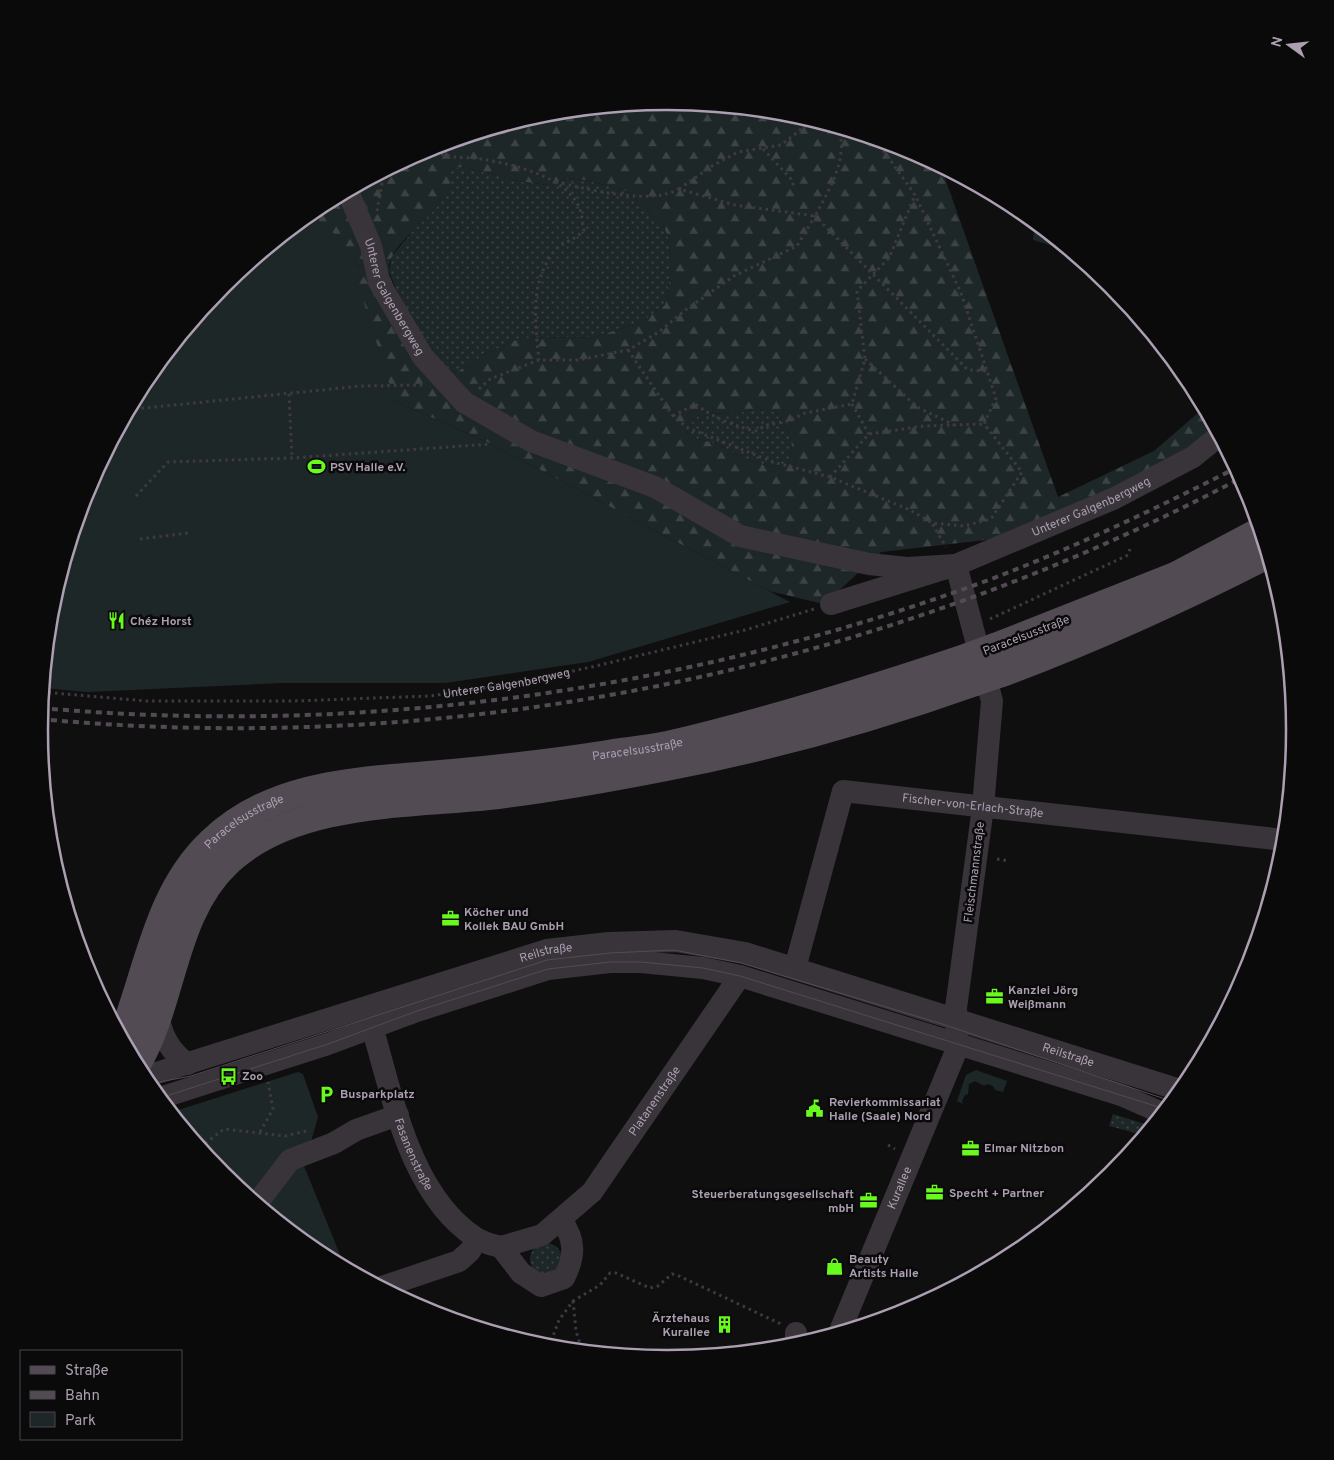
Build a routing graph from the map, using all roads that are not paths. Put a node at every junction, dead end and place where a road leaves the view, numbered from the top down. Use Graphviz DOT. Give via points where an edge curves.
graph roads {
  1 [pos="350,197"];
  2 [pos="1214,440"];
  3 [pos="1255,534"];
  4 [pos="1262,558"];
  5 [pos="956,564"];
  6 [pos="831,604"];
  7 [pos="987,670"];
  8 [pos="983,807"];
  9 [pos="1277,839"];
  10 [pos="795,968"];
  11 [pos="740,976"];
  12 [pos="390,1000"];
  13 [pos="158,1015"];
  14 [pos="956,1020"];
  15 [pos="372,1027"];
  16 [pos="124,1030"];
  17 [pos="959,1044"];
  18 [pos="141,1057"];
  19 [pos="188,1064"];
  20 [pos="152,1075"];
  21 [pos="158,1082"];
  22 [pos="1172,1088"];
  23 [pos="168,1096"];
  24 [pos="1155,1110"];
  25 [pos="398,1115"];
  26 [pos="261,1198"];
  27 [pos="561,1220"];
  28 [pos="477,1239"];
  29 [pos="501,1247"];
  30 [pos="390,1284"];
  31 [pos="843,1323"];
  1 -- 5 [label="street, Unterer Galgenbergweg" via="371,246 379,282 423,357 464,402 531,440 655,487 740,536 869,564 907,568"];
  2 -- 5 [label="street, Unterer Galgenbergweg" via="1193,457 1115,498"];
  3 -- 7 [label="main road, Paracelsusstraße"];
  4 -- 7 [label="main road, Paracelsusstraße" via="1196,592 1043,658"];
  5 -- 6 [label="street, Unterer Galgenbergweg"];
  5 -- 7 [label="street, Fleischmannstraße"];
  7 -- 8 [label="street, Fleischmannstraße"];
  7 -- 13 [label="main road, Paracelsusstraße" via="888,713 730,754 576,784 337,813 283,828 239,853 204,890 179,945"];
  7 -- 16 [label="main road, Paracelsusstraße" via="862,693 666,745 538,765 340,784 281,797 241,818 212,840 191,866 163,914"];
  8 -- 9 [label="street, Fischer-von-Erlach-Straße"];
  8 -- 10 [label="street, Fischer-von-Erlach-Straße" via="843,791"];
  8 -- 14 [label="street, Fleischmannstraße"];
  10 -- 12 [label="street, Reilstraße" via="745,953 676,941 609,943 547,950"];
  10 -- 14 [label="street, Reilstraße"];
  11 -- 15 [label="street, Reilstraße" via="703,968 641,962 548,969"];
  11 -- 17 [label="street, Reilstraße"];
  11 -- 27 [label="street, Platanenstraße" via="592,1192"];
  12 -- 19 [label="street, Reilstraße"];
  12 -- 21 [label="street" via="353,1025 191,1076"];
  13 -- 18 [label="main road, Paracelsusstraße"];
  13 -- 19 [label="street" via="170,1048"];
  14 -- 17 [label="street"];
  14 -- 22 [label="street, Reilstraße"];
  15 -- 23 [label="street, Reilstraße"];
  15 -- 25 [label="street, Fasanenstraße"];
  17 -- 24 [label="street, Reilstraße" via="1121,1095"];
  17 -- 31 [label="street, Kurallee"];
  19 -- 20 [label="street, Reilstraße"];
  25 -- 26 [label="street" via="290,1160"];
  25 -- 28 [label="street, Fasanenstraße" via="422,1178 446,1212"];
  27 -- 29 [label="street, Platanenstraße" via="542,1235"];
  27 -- 29 [label="street" via="569,1231 573,1260 564,1278 541,1286 521,1273"];
  28 -- 29 [label="street, Fasanenstraße"];
  28 -- 30 [label="street" via="459,1261"];
}
